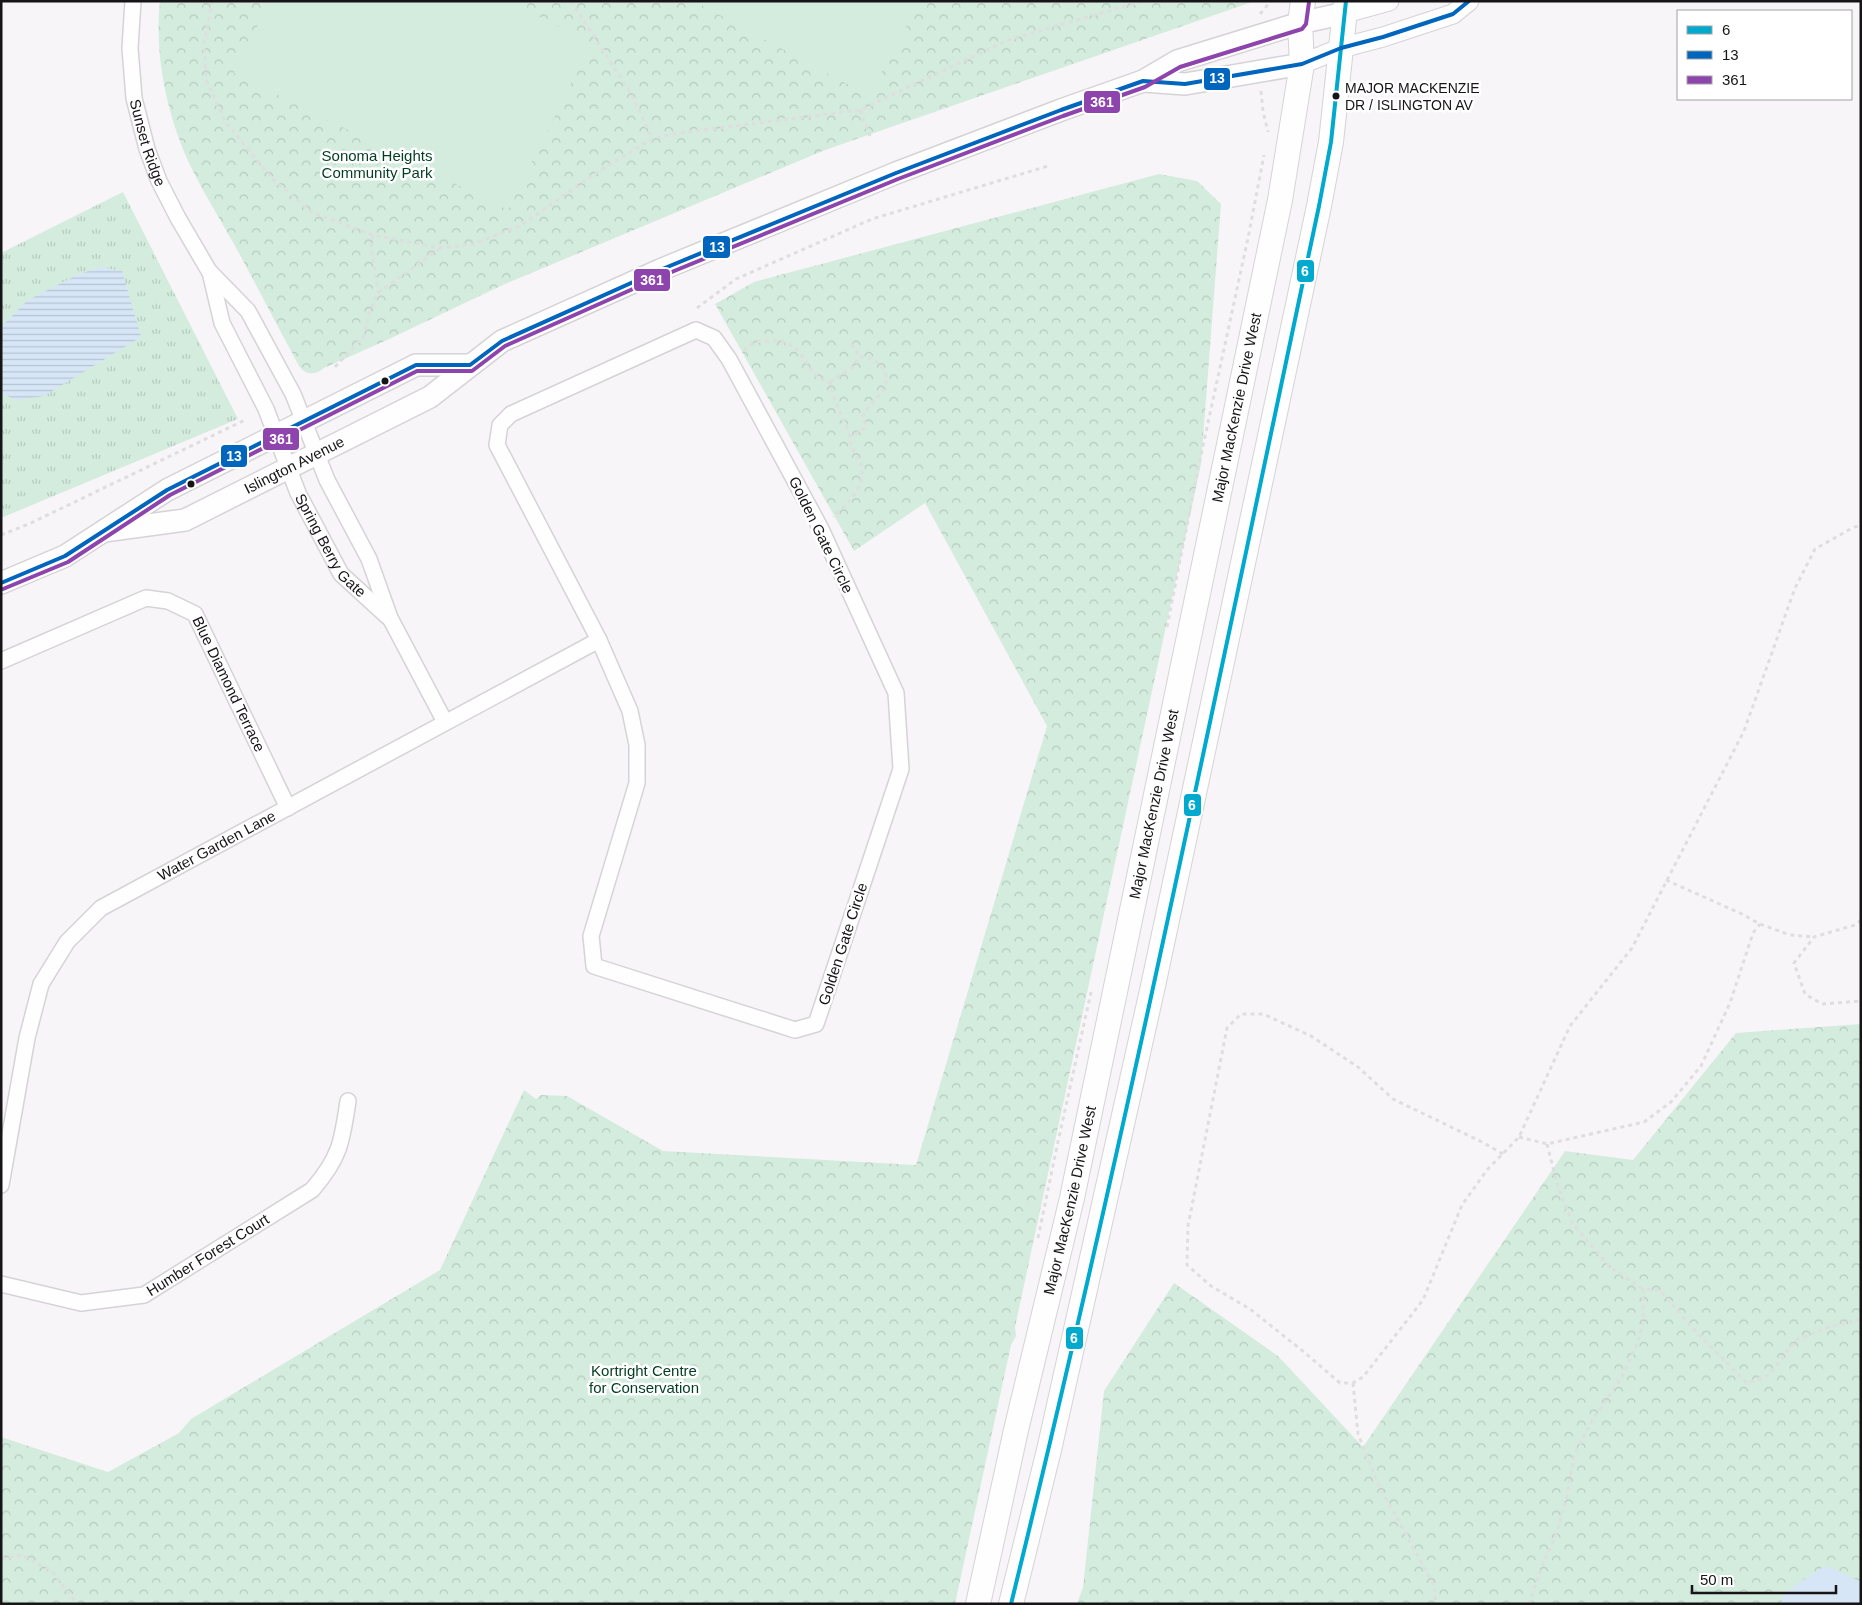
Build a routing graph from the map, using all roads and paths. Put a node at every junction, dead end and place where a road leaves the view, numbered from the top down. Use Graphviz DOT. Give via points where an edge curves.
graph roads {
  1 [pos="134,1"];
  2 [pos="212,1"];
  3 [pos="571,1"];
  4 [pos="1144,1"];
  5 [pos="1271,1"];
  6 [pos="1389,1"];
  7 [pos="1470,1"];
  8 [pos="1345,7"];
  9 [pos="1301,12"];
  10 [pos="1257,16"];
  11 [pos="1341,48"];
  12 [pos="1302,64"];
  13 [pos="1143,81"];
  14 [pos="860,110"];
  15 [pos="1263,111"];
  16 [pos="870,136"];
  17 [pos="652,139"];
  18 [pos="1266,141"];
  19 [pos="1265,150"];
  20 [pos="1048,166"];
  21 [pos="373,235"];
  22 [pos="439,248"];
  23 [pos="210,271"];
  24 [pos="378,293"];
  25 [pos="697,308"];
  26 [pos="852,344"];
  27 [pos="744,351"];
  28 [pos="859,357"];
  29 [pos="470,365"];
  30 [pos="335,367"];
  31 [pos="830,383"];
  32 [pos="245,420"];
  33 [pos="304,421"];
  34 [pos="276,435"];
  35 [pos="851,438"];
  36 [pos="317,453"];
  37 [pos="288,468"];
  38 [pos="1861,526"];
  39 [pos="821,529"];
  40 [pos="104,531"];
  41 [pos="1,534"];
  42 [pos="1,583"];
  43 [pos="390,618"];
  44 [pos="1166,635"];
  45 [pos="599,640"];
  46 [pos="1,661"];
  47 [pos="445,722"];
  48 [pos="288,808"];
  49 [pos="1666,880"];
  50 [pos="1861,920"];
  51 [pos="1760,924"];
  52 [pos="1814,937"];
  53 [pos="1092,986"];
  54 [pos="1861,1001"];
  55 [pos="348,1101"];
  56 [pos="1519,1137"];
  57 [pos="1546,1144"];
  58 [pos="1503,1154"];
  59 [pos="1,1186"];
  60 [pos="1038,1238"];
  61 [pos="1,1284"];
  62 [pos="1643,1289"];
  63 [pos="1861,1319"];
  64 [pos="1353,1383"];
  65 [pos="1,1559"];
  66 [pos="77,1604"];
  67 [pos="978,1604"];
  68 [pos="1010,1604"];
  69 [pos="1436,1604"];
  70 [pos="1529,1604"];
  1 -- 23 [label="street, Sunset Ridge" via="130,48 137,114 159,181"];
  2 -- 21 [label="path" via="204,44 206,80 226,123 273,179 311,212"];
  3 -- 17 [label="path" via="632,95"];
  4 -- 14 [label="path" via="1008,40"];
  5 -- 10 [label="path"];
  6 -- 8 [label="street, Islington Avenue"];
  7 -- 11 [label="street, Islington Avenue" via="1453,14"];
  8 -- 9 [label="main road, Islington Avenue"];
  8 -- 11 [label="main road"];
  9 -- 12 [label="main road, Major MacKenzie Drive West"];
  9 -- 13 [label="main road, Islington Avenue" via="1177,61"];
  11 -- 12 [label="street, Islington Avenue"];
  11 -- 68 [label="main road" via="1331,142 1319,206 1195,790 1049,1450"];
  12 -- 13 [label="main road, Islington Avenue" via="1184,84"];
  12 -- 67 [label="main road, Major MacKenzie Drive West" via="1280,200 1082,1151"];
  13 -- 29 [label="main road, Islington Avenue" via="896,173 660,270 502,341"];
  14 -- 16 [label="path"];
  14 -- 17 [label="path"];
  15 -- 18 [label="path" via="1268,131"];
  17 -- 22 [label="path" via="598,171 520,226 474,244"];
  19 -- 44 [label="path"];
  20 -- 25 [label="path" via="872,219 736,279"];
  21 -- 22 [label="path"];
  21 -- 24 [label="path" via="371,243"];
  22 -- 24 [label="path"];
  23 -- 33 [label="street, Sunset Ridge" via="248,311"];
  23 -- 34 [label="street, Sunset Ridge" via="222,323"];
  24 -- 30 [label="path" via="364,336"];
  26 -- 28 [label="path"];
  27 -- 31 [label="path" via="758,341 783,341 797,349 819,379"];
  28 -- 31 [label="path" via="852,367"];
  28 -- 35 [label="path" via="877,361 883,369 885,381 882,392 864,413 865,428"];
  29 -- 33 [label="main road, Islington Avenue" via="416,365"];
  29 -- 36 [label="main road, Islington Avenue" via="430,397"];
  31 -- 35 [label="path"];
  32 -- 41 [label="path" via="31,523"];
  33 -- 34 [label="main road, Islington Avenue"];
  33 -- 36 [label="street, Spring Berry Gate"];
  34 -- 37 [label="street, Spring Berry Gate"];
  34 -- 40 [label="main road, Islington Avenue" via="167,490"];
  35 -- 39 [label="path" via="852,448 861,464 858,485 846,504"];
  36 -- 37 [label="main road, Islington Avenue"];
  36 -- 43 [label="street, Spring Berry Gate" via="327,480 369,558"];
  37 -- 40 [label="main road, Islington Avenue" via="185,520"];
  37 -- 43 [label="street, Spring Berry Gate" via="341,574"];
  38 -- 49 [label="path" via="1815,549 1795,588 1744,731"];
  39 -- 45 [label="street, Golden Gate Circle" via="729,359 714,338 696,330 511,414 500,424 497,445"];
  39 -- 45 [label="street, Golden Gate Circle" via="896,693 901,769 816,1024 795,1030 594,966 590,936 637,783 637,745 630,711"];
  40 -- 42 [label="main road, Islington Avenue" via="65,556"];
  43 -- 47 [label="street, Spring Berry Gate"];
  45 -- 47 [label="street, Water Garden Lane"];
  46 -- 48 [label="street, Blue Diamond Terrace" via="146,598 168,601 195,614"];
  47 -- 48 [label="street, Water Garden Lane"];
  48 -- 59 [label="street, Water Garden Lane" via="101,908 67,942 41,984 27,1038"];
  49 -- 51 [label="path"];
  49 -- 56 [label="path" via="1632,948 1570,1026"];
  50 -- 52 [label="path" via="1855,925"];
  51 -- 52 [label="path" via="1790,934"];
  51 -- 57 [label="path" via="1752,933 1730,1003 1701,1066 1671,1102 1644,1122"];
  52 -- 54 [label="path" via="1794,963 1805,994 1822,1004"];
  53 -- 60 [label="path"];
  55 -- 61 [label="street, Humber Forest Court" via="337,1155 328,1172 312,1190 144,1295 81,1303"];
  56 -- 57 [label="path"];
  56 -- 58 [label="path"];
  57 -- 62 [label="path" via="1573,1224 1610,1267"];
  58 -- 64 [label="path" via="1486,1170 1462,1205 1423,1300 1363,1378"];
  58 -- 64 [label="path" via="1393,1099 1358,1067 1311,1036 1263,1014 1241,1014 1227,1028 1188,1226 1187,1265 1212,1286 1250,1309 1340,1383"];
  62 -- 63 [label="path" via="1660,1290 1747,1383 1769,1375 1796,1340"];
  62 -- 70 [label="path" via="1643,1321 1639,1339 1623,1375 1593,1419 1574,1455 1556,1538 1543,1563"];
  64 -- 69 [label="path" via="1358,1434 1379,1486 1434,1585"];
  65 -- 66 [label="path" via="21,1555 52,1570"];
}
